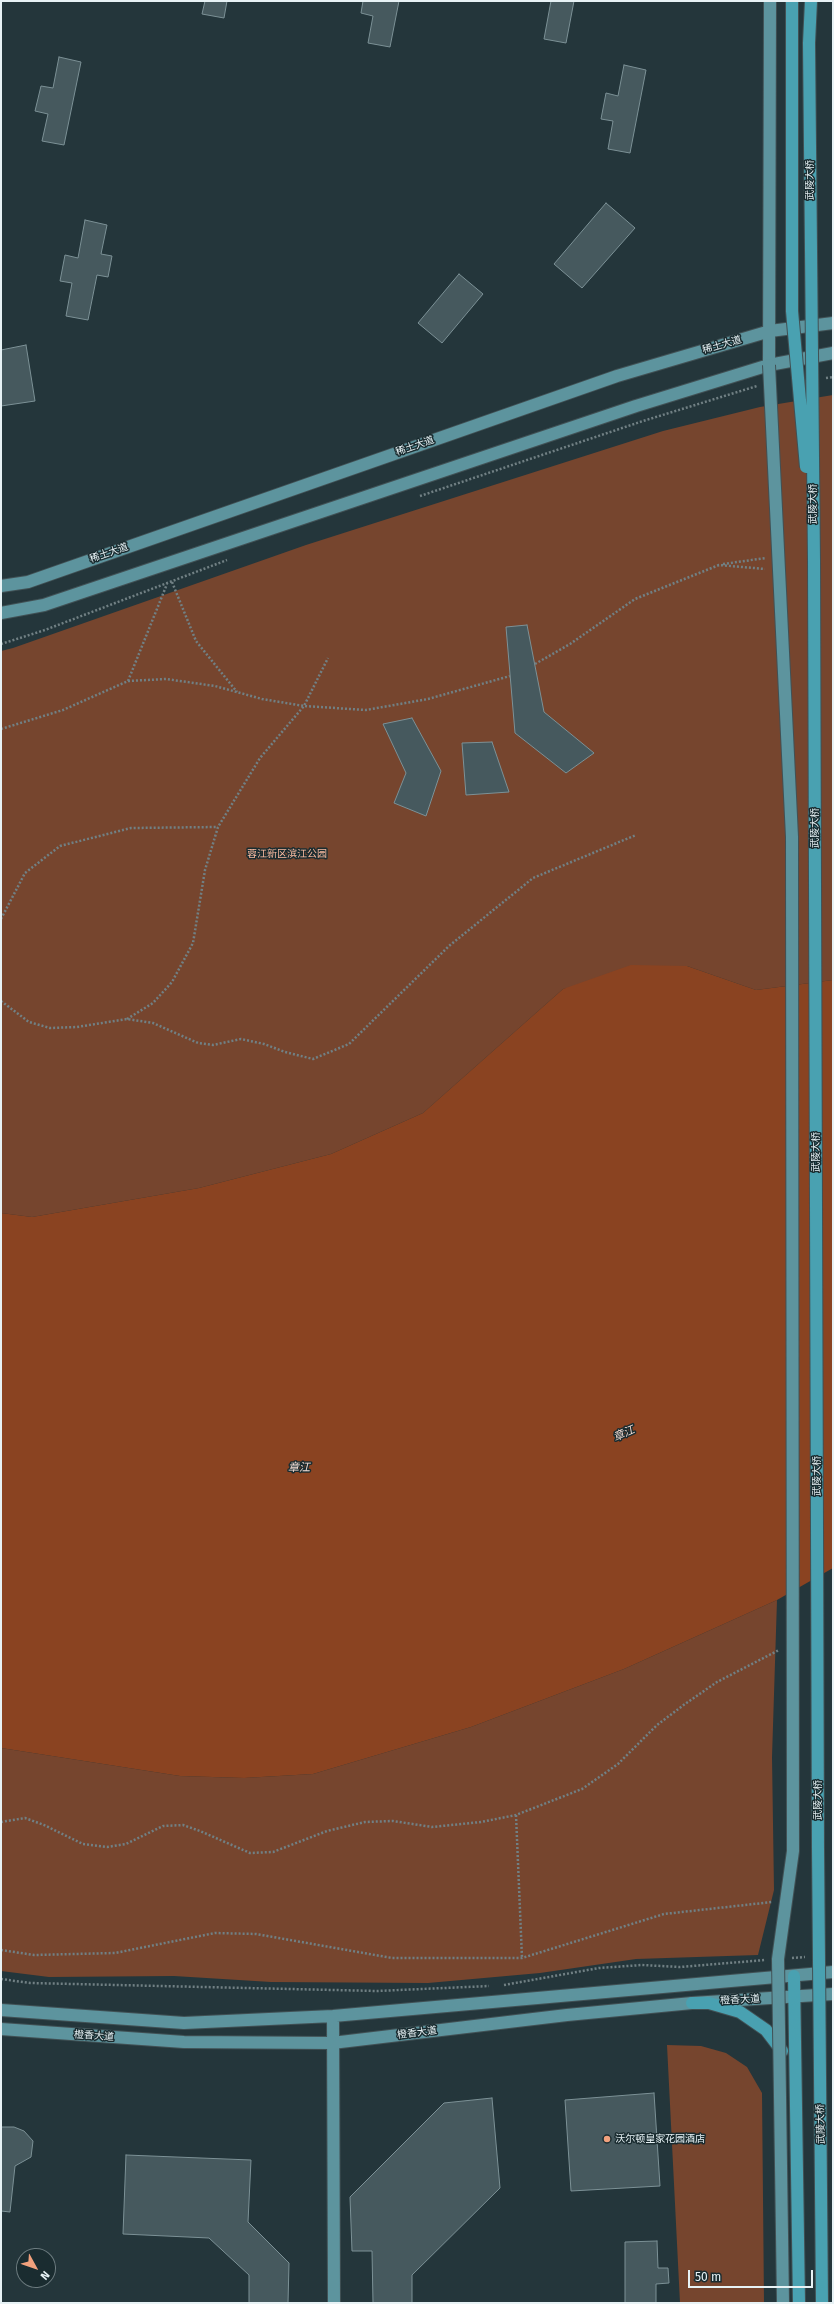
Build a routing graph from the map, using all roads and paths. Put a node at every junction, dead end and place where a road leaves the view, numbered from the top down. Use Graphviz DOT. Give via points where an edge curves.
graph roads {
  1 [pos="770,1"];
  2 [pos="792,1"];
  3 [pos="811,1"];
  4 [pos="833,323"];
  5 [pos="770,330"];
  6 [pos="833,353"];
  7 [pos="769,365"];
  8 [pos="753,387"];
  9 [pos="412,498"];
  10 [pos="235,557"];
  11 [pos="814,560"];
  12 [pos="773,570"];
  13 [pos="172,582"];
  14 [pos="167,583"];
  15 [pos="1,586"];
  16 [pos="1,613"];
  17 [pos="1,644"];
  18 [pos="328,658"];
  19 [pos="535,664"];
  20 [pos="510,676"];
  21 [pos="128,681"];
  22 [pos="238,693"];
  23 [pos="304,706"];
  24 [pos="1,729"];
  25 [pos="218,827"];
  26 [pos="636,835"];
  27 [pos="1,919"];
  28 [pos="1,1001"];
  29 [pos="127,1020"];
  30 [pos="783,1648"];
  31 [pos="516,1815"];
  32 [pos="1,1822"];
  33 [pos="775,1901"];
  34 [pos="1,1950"];
  35 [pos="810,1957"];
  36 [pos="522,1958"];
  37 [pos="786,1959"];
  38 [pos="770,1960"];
  39 [pos="833,1972"];
  40 [pos="794,1976"];
  41 [pos="1,1979"];
  42 [pos="490,1986"];
  43 [pos="498,1986"];
  44 [pos="833,1994"];
  45 [pos="794,1997"];
  46 [pos="692,2003"];
  47 [pos="1,2010"];
  48 [pos="334,2016"];
  49 [pos="1,2029"];
  50 [pos="332,2043"];
  51 [pos="794,2087"];
  52 [pos="334,2303"];
  53 [pos="783,2303"];
  54 [pos="799,2303"];
  55 [pos="822,2303"];
  1 -- 5 [label="main road"];
  2 -- 11 [label="main road, bridge" via="792,311"];
  3 -- 11 [label="main road, 武陵大桥, bridge" via="809,51"];
  4 -- 5 [label="main road, 稀土大道"];
  5 -- 7 [label="main road"];
  5 -- 15 [label="main road, 稀土大道" via="617,376 28,582"];
  6 -- 7 [label="main road"];
  7 -- 16 [label="main road" via="628,408 44,605"];
  7 -- 53 [label="main road, bridge" via="792,837 793,1851 778,1959"];
  8 -- 9 [label="path"];
  10 -- 13 [label="path"];
  11 -- 55 [label="main road, 武陵大桥, bridge"];
  12 -- 19 [label="path" via="719,565 635,599 570,644"];
  13 -- 14 [label="path"];
  13 -- 22 [label="path" via="196,641"];
  14 -- 17 [label="path" via="45,630"];
  14 -- 21 [label="path"];
  18 -- 23 [label="path"];
  20 -- 23 [label="path" via="428,699 366,710"];
  21 -- 22 [label="path" via="166,679 215,686"];
  21 -- 24 [label="path" via="63,710"];
  22 -- 23 [label="path"];
  23 -- 25 [label="path" via="260,758"];
  25 -- 27 [label="path" via="132,828 60,846 25,873"];
  25 -- 29 [label="path" via="206,870 193,943 172,982 153,1003"];
  26 -- 29 [label="path" via="533,878 450,946 349,1044 314,1059 241,1039 213,1044 198,1043 153,1023"];
  28 -- 29 [label="path" via="29,1022 50,1028"];
  30 -- 31 [label="path" via="717,1682 685,1704 657,1725 618,1764 582,1789"];
  31 -- 32 [label="path" via="432,1827 393,1820 365,1822 327,1831 273,1852 250,1853 183,1825 163,1826 126,1844 107,1847 84,1844 25,1818"];
  31 -- 36 [label="path"];
  33 -- 36 [label="path" via="664,1914"];
  34 -- 36 [label="path" via="34,1956 115,1953 215,1933 256,1934 392,1958"];
  35 -- 37 [label="path"];
  38 -- 43 [label="path" via="680,1967 642,1965 599,1968"];
  39 -- 40 [label="main road, 橙香大道"];
  40 -- 45 [label="main road"];
  40 -- 48 [label="main road, 橙香大道"];
  41 -- 42 [label="path" via="30,1983 362,1991"];
  44 -- 45 [label="main road, 橙香大道"];
  45 -- 46 [label="main road, 橙香大道"];
  45 -- 51 [label="main road"];
  46 -- 50 [label="main road, 橙香大道"];
  46 -- 51 [label="main road" via="724,2007 754,2020 766,2030 782,2052 791,2071"];
  47 -- 48 [label="main road, 橙香大道" via="184,2023"];
  48 -- 50 [label="main road"];
  49 -- 50 [label="main road, 橙香大道" via="184,2042"];
  50 -- 52 [label="main road"];
  51 -- 54 [label="main road"];
}
